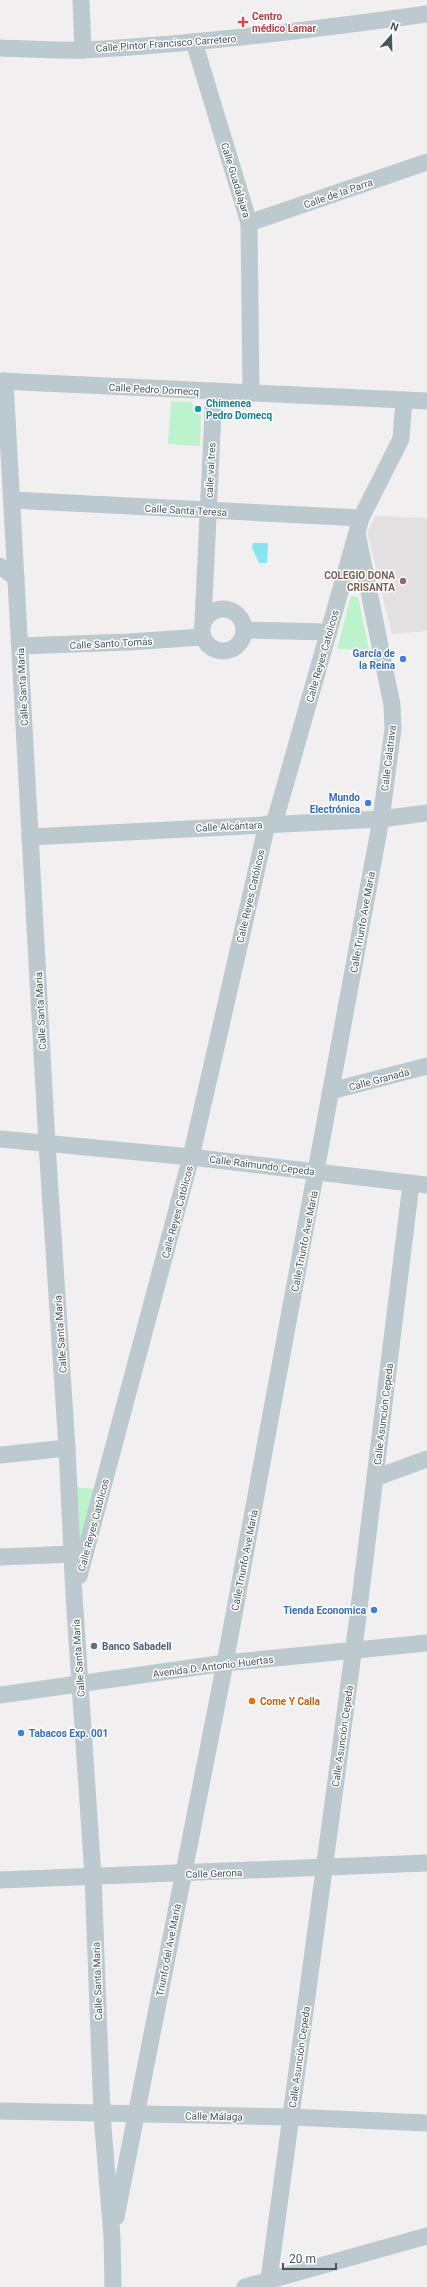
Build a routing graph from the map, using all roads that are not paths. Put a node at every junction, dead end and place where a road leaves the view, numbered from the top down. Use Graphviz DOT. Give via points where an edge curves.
graph roads {
  1 [pos="81,0"];
  2 [pos="427,14"];
  3 [pos="194,42"];
  4 [pos="0,48"];
  5 [pos="83,50"];
  6 [pos="427,162"];
  7 [pos="249,223"];
  8 [pos="3,381"];
  9 [pos="214,392"];
  10 [pos="251,393"];
  11 [pos="404,400"];
  12 [pos="427,401"];
  13 [pos="12,500"];
  14 [pos="208,512"];
  15 [pos="359,526"];
  16 [pos="0,566"];
  17 [pos="16,578"];
  18 [pos="203,629"];
  19 [pos="244,630"];
  20 [pos="329,632"];
  21 [pos="20,646"];
  22 [pos="427,813"];
  23 [pos="381,819"];
  24 [pos="270,824"];
  25 [pos="30,837"];
  26 [pos="427,1066"];
  27 [pos="331,1091"];
  28 [pos="0,1140"];
  29 [pos="47,1144"];
  30 [pos="191,1157"];
  31 [pos="317,1171"];
  32 [pos="419,1185"];
  33 [pos="67,1448"];
  34 [pos="0,1455"];
  35 [pos="427,1459"];
  36 [pos="375,1478"];
  37 [pos="73,1554"];
  38 [pos="0,1557"];
  39 [pos="74,1596"];
  40 [pos="427,1643"];
  41 [pos="353,1652"];
  42 [pos="225,1663"];
  43 [pos="80,1684"];
  44 [pos="0,1695"];
  45 [pos="427,1863"];
  46 [pos="324,1868"];
  47 [pos="182,1874"];
  48 [pos="92,1876"];
  49 [pos="0,1880"];
  50 [pos="0,2111"];
  51 [pos="102,2115"];
  52 [pos="136,2115"];
  53 [pos="290,2117"];
  54 [pos="427,2123"];
  55 [pos="427,2236"];
  56 [pos="112,2237"];
  57 [pos="269,2283"];
  58 [pos="113,2287"];
  59 [pos="245,2287"];
  1 -- 5 [label="street"];
  2 -- 3 [label="street, Calle Pintor Francisco Carretero" via="284,34"];
  3 -- 5 [label="street, Calle Pintor Francisco Carretero"];
  3 -- 7 [label="street, Calle Guadalajara"];
  4 -- 5 [label="street, Calle Pintor Francisco Carretero"];
  6 -- 7 [label="street, Calle de la Parra"];
  7 -- 10 [label="street, Calle Guadalajara"];
  8 -- 9 [label="street, Calle Pedro Domecq"];
  8 -- 13 [label="street, Calle Santa María"];
  9 -- 10 [label="street, Calle Pedro Domecq"];
  9 -- 14 [label="street, calle val tres"];
  10 -- 11 [label="street, Calle Pedro Domecq"];
  11 -- 12 [label="street, Calle Pedro Domecq"];
  11 -- 15 [label="street, Calle Reyes Catolicos" via="401,440"];
  13 -- 14 [label="street, Calle Santa Teresa"];
  13 -- 17 [label="street, Calle Santa María"];
  14 -- 15 [label="street, Calle Santa Teresa"];
  14 -- 18 [label="street, calle val tres"];
  15 -- 20 [label="street, Calle Reyes Catolicos"];
  15 -- 23 [label="street, Calle Calatrava" via="392,705 393,729"];
  16 -- 17 [label="street"];
  17 -- 21 [label="street, Calle Santa María"];
  18 -- 19 [label="street" via="210,612 216,609 230,609 240,618"];
  18 -- 19 [label="street" via="210,648 223,651 240,643"];
  18 -- 21 [label="street, Calle Santo Tomás" via="129,642"];
  19 -- 20 [label="street"];
  20 -- 24 [label="street, Calle Reyes Catolicos"];
  21 -- 25 [label="street, Calle Santa María"];
  22 -- 23 [label="street, Calle Alcántara"];
  23 -- 24 [label="street, Calle Alcántara"];
  23 -- 27 [label="street, Calle Triunfo Ave María"];
  24 -- 25 [label="street, Calle Alcántara"];
  24 -- 30 [label="street, Calle Reyes Católicos"];
  25 -- 29 [label="street, Calle Santa María"];
  26 -- 27 [label="street, Calle Granada"];
  27 -- 31 [label="street, Calle Triunfo Ave María"];
  28 -- 29 [label="street, Calle Raimundo Cepeda"];
  29 -- 30 [label="street, Calle Raimundo Cepeda"];
  29 -- 33 [label="street, Calle Santa María"];
  30 -- 31 [label="street, Calle Raimundo Cepeda"];
  30 -- 39 [label="street, Calle Reyes Católicos"];
  31 -- 32 [label="street, Calle Raimundo Cepeda"];
  31 -- 42 [label="street, Calle Triunfo Ave María"];
  32 -- 36 [label="street, Calle Asunción Cepeda"];
  33 -- 34 [label="street"];
  33 -- 37 [label="street, Calle Santa María"];
  35 -- 36 [label="street"];
  36 -- 41 [label="street, Calle Asunción Cepeda"];
  37 -- 38 [label="street"];
  37 -- 39 [label="street, Calle Santa María"];
  39 -- 43 [label="street, Calle Santa María"];
  40 -- 41 [label="street, Avenida D. Antonio Huertas"];
  41 -- 42 [label="street, Avenida D. Antonio Huertas"];
  41 -- 46 [label="street, Calle Asunción Cepeda"];
  42 -- 43 [label="street, Avenida D. Antonio Huertas"];
  42 -- 47 [label="street, Triunfo del Ave María"];
  43 -- 44 [label="street, Avenida D. Antonio Huertas"];
  43 -- 48 [label="street, Calle Santa María"];
  45 -- 46 [label="street, Calle Gerona"];
  46 -- 47 [label="street, Calle Gerona"];
  46 -- 53 [label="street, Calle Asunción Cepeda"];
  47 -- 48 [label="street, Calle Gerona"];
  47 -- 52 [label="street, Triunfo del Ave María"];
  48 -- 49 [label="street, Calle Gerona"];
  48 -- 51 [label="street, Calle Santa María"];
  50 -- 51 [label="street, Calle Málaga"];
  51 -- 52 [label="street, Calle Málaga"];
  51 -- 56 [label="street, Calle Santa María"];
  52 -- 53 [label="street, Calle Málaga"];
  52 -- 56 [label="street, Triunfo del Ave María"];
  53 -- 54 [label="street, Calle Málaga"];
  53 -- 57 [label="street, Calle Asunción Cepeda"];
  55 -- 57 [label="street"];
  56 -- 58 [label="street, Calle Santa María"];
  57 -- 59 [label="street"];
}
